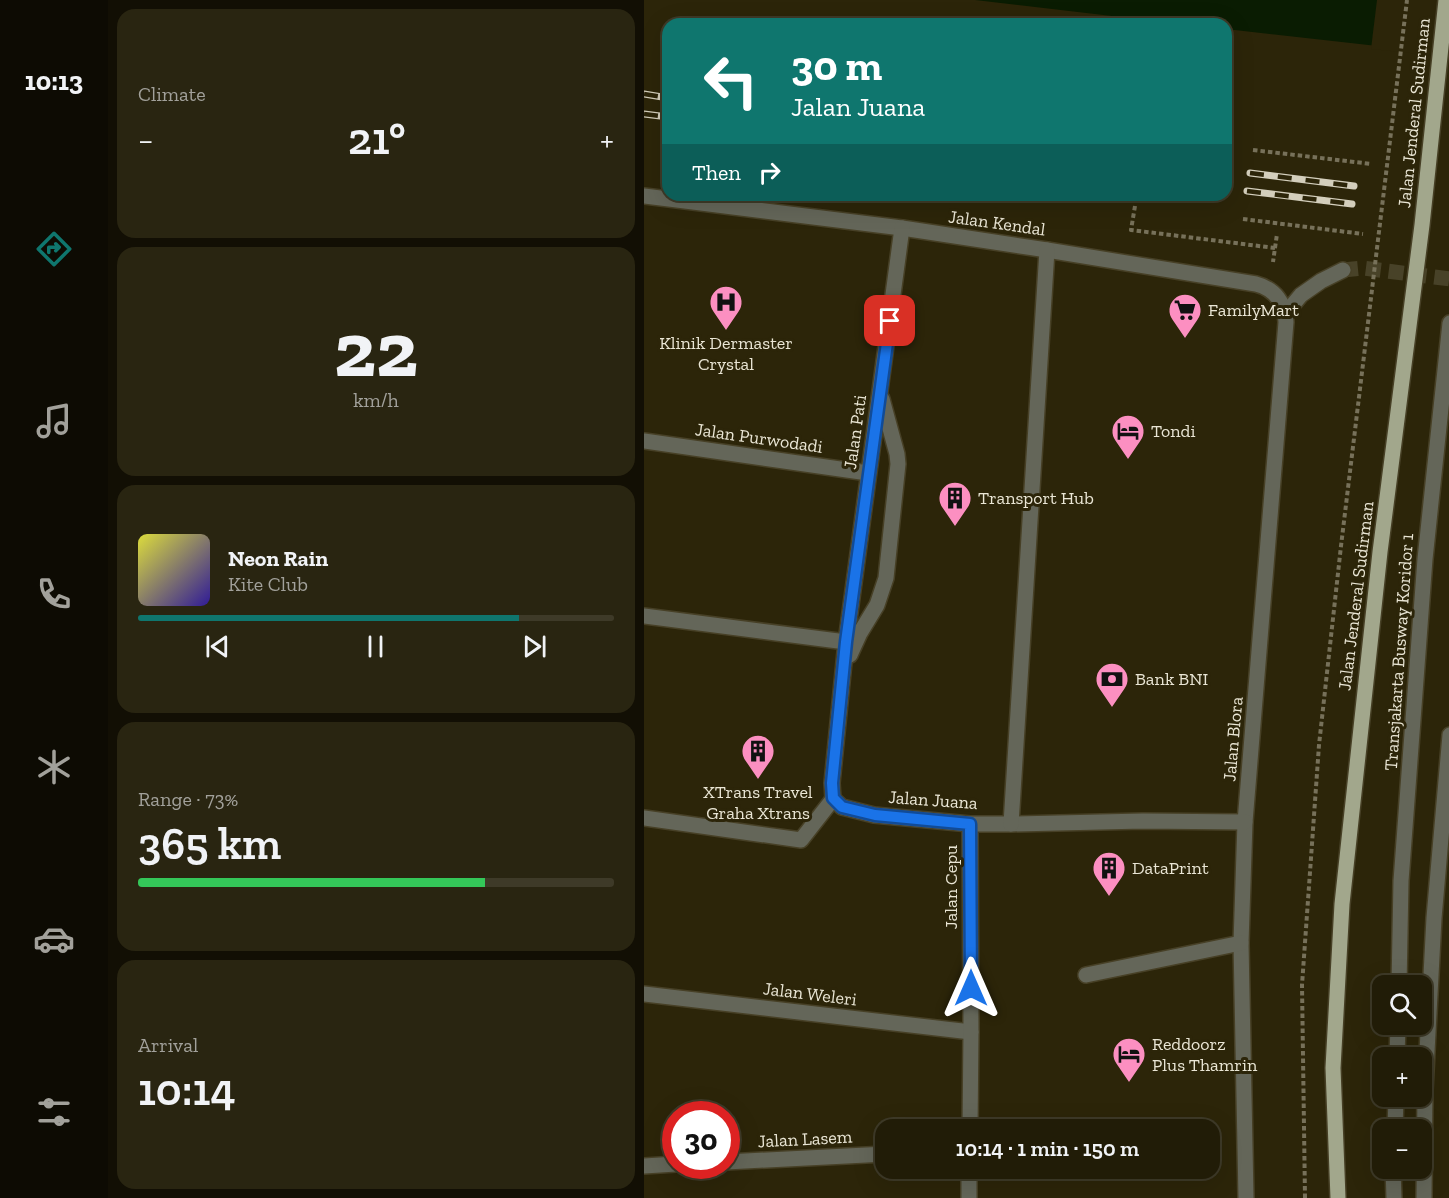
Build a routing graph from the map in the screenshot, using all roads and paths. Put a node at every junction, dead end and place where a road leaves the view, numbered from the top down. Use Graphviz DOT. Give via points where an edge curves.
graph roads {
  1 [pos="1407,0"];
  2 [pos="1446,0"];
  3 [pos="1253,150"];
  4 [pos="1372,164"];
  5 [pos="644,196"];
  6 [pos="662,198"];
  7 [pos="684,201"];
  8 [pos="1135,206"];
  9 [pos="1243,219"];
  10 [pos="902,228"];
  11 [pos="1277,234"];
  12 [pos="1363,234"];
  13 [pos="1275,248"];
  14 [pos="1047,250"];
  15 [pos="1343,270"];
  16 [pos="1270,290"];
  17 [pos="1286,313"];
  18 [pos="1450,323"];
  19 [pos="880,391"];
  20 [pos="644,441"];
  21 [pos="868,473"];
  22 [pos="644,616"];
  23 [pos="846,642"];
  24 [pos="841,683"];
  25 [pos="1450,735"];
  26 [pos="833,798"];
  27 [pos="644,818"];
  28 [pos="1245,822"];
  29 [pos="970,824"];
  30 [pos="1011,824"];
  31 [pos="1241,943"];
  32 [pos="1086,975"];
  33 [pos="1399,975"];
  34 [pos="644,994"];
  35 [pos="971,1032"];
  36 [pos="970,1119"];
  37 [pos="875,1155"];
  38 [pos="740,1161"];
  39 [pos="662,1165"];
  40 [pos="644,1166"];
  41 [pos="969,1179"];
  42 [pos="1394,1179"];
  43 [pos="969,1198"];
  44 [pos="1246,1198"];
  45 [pos="1305,1198"];
  46 [pos="1338,1198"];
  47 [pos="1394,1198"];
  48 [pos="1424,1198"];
  1 -- 45 [label="path" via="1319,745 1302,985"];
  2 -- 46 [label="main road, Jalan Jenderal Sudirman" via="1342,904 1333,1068"];
  3 -- 4 [label="path"];
  5 -- 6 [label="street, Jalan Kendal"];
  7 -- 10 [label="street, Jalan Kendal"];
  8 -- 13 [label="path" via="1132,230"];
  9 -- 12 [label="path"];
  10 -- 14 [label="street, Jalan Kendal"];
  10 -- 19 [label="street, Jalan Pati"];
  11 -- 13 [label="path"];
  13 -- 16 [label="path"];
  14 -- 16 [label="street, Jalan Kendal" via="1256,284"];
  14 -- 30 [label="street"];
  15 -- 17 [label="street" via="1301,295"];
  16 -- 17 [label="street"];
  17 -- 28 [label="street, Jalan Blora"];
  18 -- 33 [label="street, Transjakarta Busway Koridor 1" via="1425,559 1401,881"];
  19 -- 21 [label="street, Jalan Pati"];
  19 -- 24 [label="street" via="898,464 886,578 877,605 851,649"];
  20 -- 21 [label="street, Jalan Purwodadi"];
  21 -- 23 [label="street, Jalan Pati"];
  22 -- 23 [label="street"];
  23 -- 24 [label="street, Jalan Pati"];
  24 -- 26 [label="street, Jalan Pati"];
  25 -- 48 [label="street" via="1434,918"];
  26 -- 27 [label="street" via="801,840"];
  26 -- 29 [label="street, Jalan Juana" via="842,807 875,815"];
  28 -- 30 [label="street, Jalan Juana"];
  28 -- 31 [label="street, Jalan Blora"];
  29 -- 30 [label="street, Jalan Juana"];
  29 -- 35 [label="street, Jalan Cepu"];
  31 -- 32 [label="street"];
  31 -- 44 [label="street, Jalan Blora"];
  34 -- 35 [label="street, Jalan Weleri"];
  35 -- 36 [label="street, Jalan Cepu"];
  37 -- 38 [label="street, Jalan Lasem"];
  39 -- 40 [label="street"];
  41 -- 43 [label="street"];
  42 -- 47 [label="street"];
}
